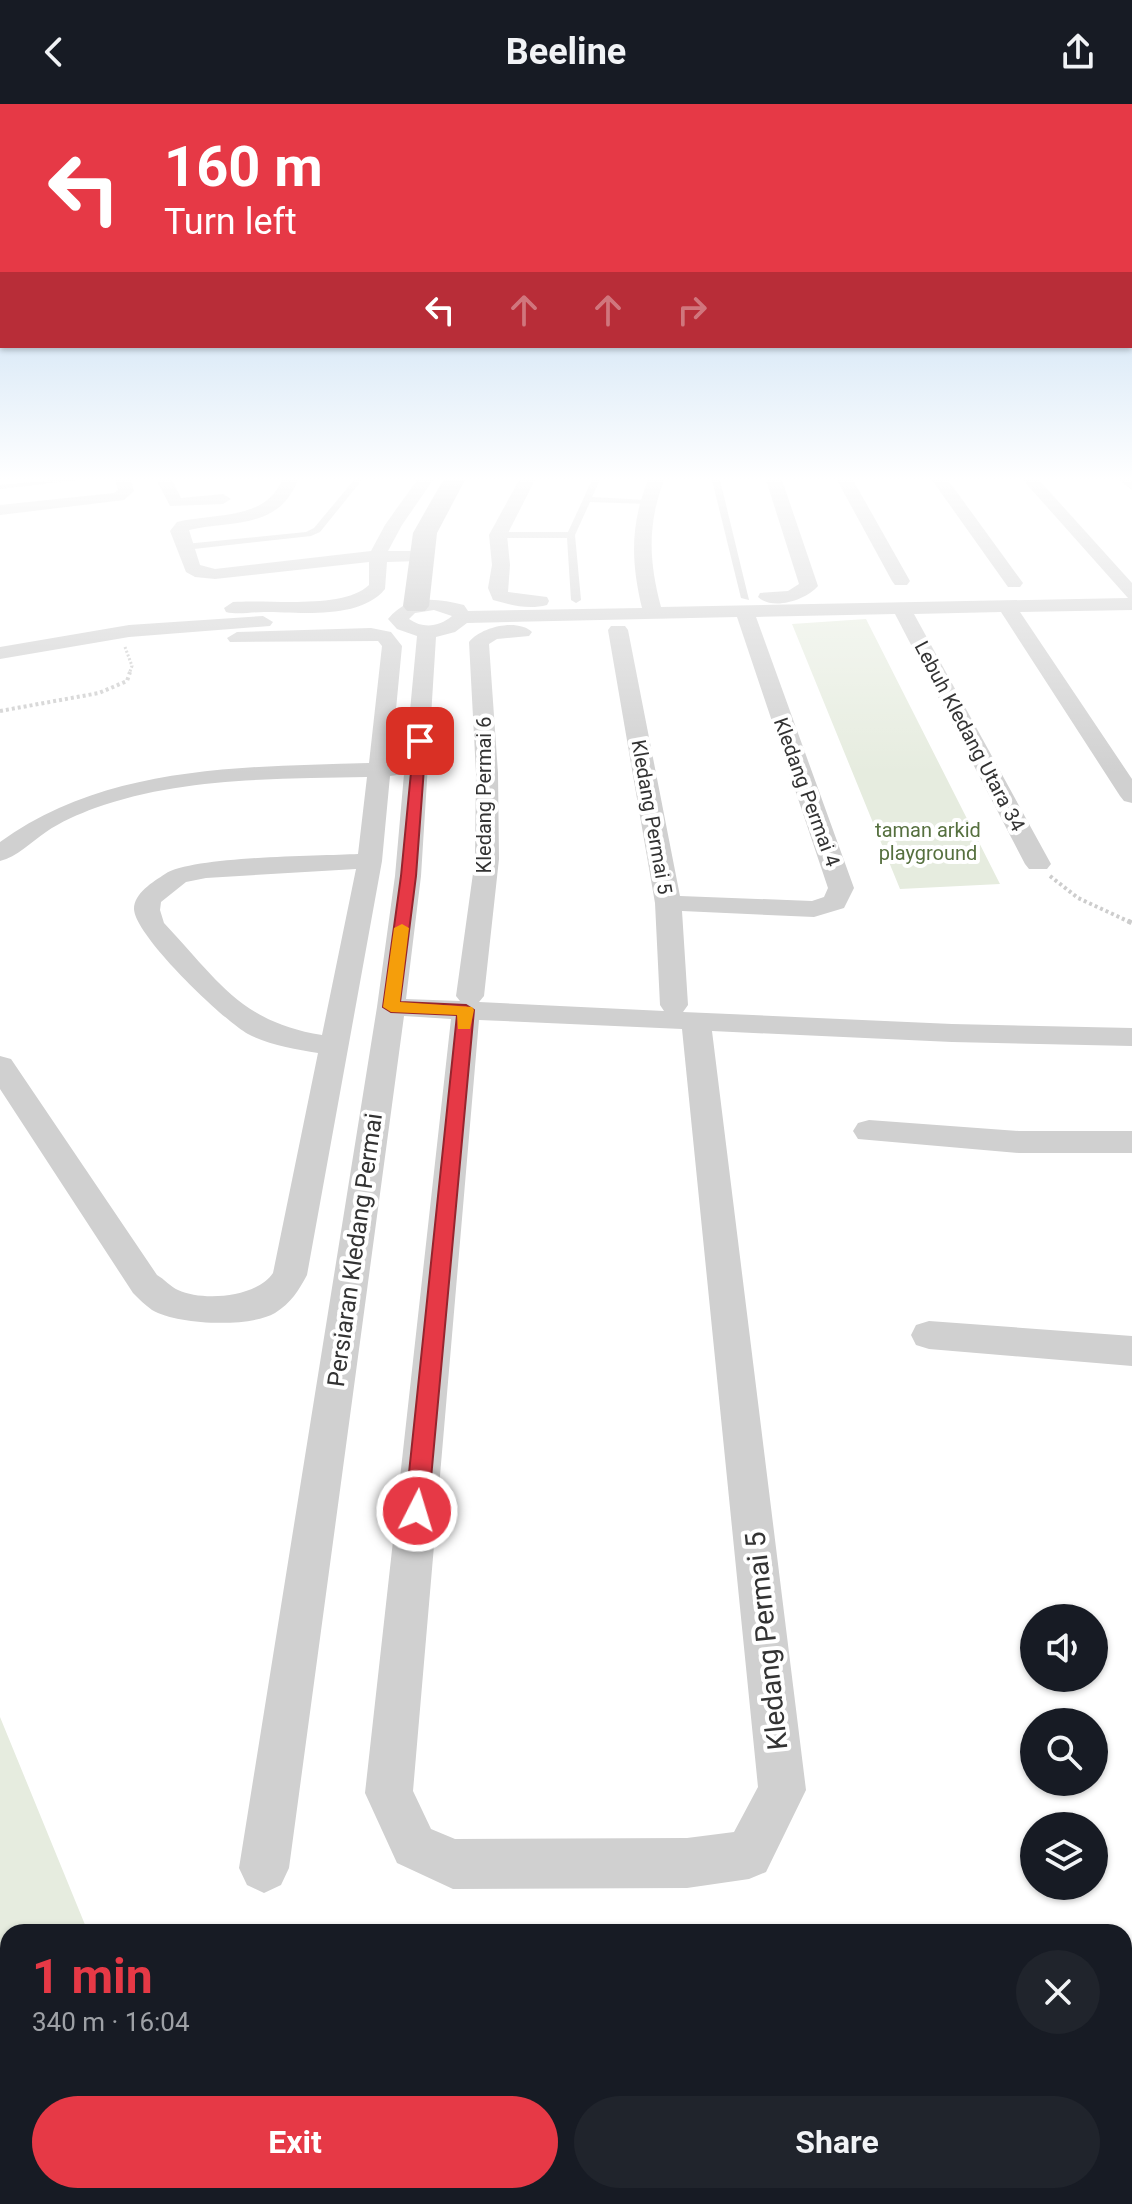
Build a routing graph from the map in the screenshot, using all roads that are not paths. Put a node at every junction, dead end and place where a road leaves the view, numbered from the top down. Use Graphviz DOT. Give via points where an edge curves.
graph roads {
  1 [pos="379,578"];
  2 [pos="426,578"];
  3 [pos="440,578"];
  4 [pos="495,578"];
  5 [pos="574,578"];
  6 [pos="646,578"];
  7 [pos="739,578"];
  8 [pos="806,578"];
  9 [pos="899,578"];
  10 [pos="1010,578"];
  11 [pos="1118,578"];
  12 [pos="901,581"];
  13 [pos="1014,583"];
  14 [pos="1132,594"];
  15 [pos="576,600"];
  16 [pos="1132,604"];
  17 [pos="1110,605"];
  18 [pos="651,606"];
  19 [pos="1007,607"];
  20 [pos="435,608"];
  21 [pos="902,609"];
  22 [pos="747,612"];
  23 [pos="1125,623"];
  24 [pos="228,630"];
  25 [pos="618,630"];
  26 [pos="0,653"];
  27 [pos="418,768"];
  28 [pos="378,770"];
  29 [pos="1132,796"];
  30 [pos="0,854"];
  31 [pos="370,861"];
  32 [pos="1038,864"];
  33 [pos="668,903"];
  34 [pos="468,1003"];
  35 [pos="391,1007"];
  36 [pos="685,1014"];
  37 [pos="1132,1037"];
  38 [pos="334,1046"];
  39 [pos="0,1066"];
  40 [pos="869,1131"];
  41 [pos="1132,1142"];
  42 [pos="929,1335"];
  43 [pos="1132,1351"];
  44 [pos="389,1793"];
  45 [pos="264,1868"];
  1 -- 24 [label="street" via="375,591 364,599 246,606 221,613"];
  2 -- 20 [label="main road"];
  3 -- 20 [label="main road"];
  4 -- 15 [label="street" via="490,588 500,596"];
  5 -- 15 [label="lane"];
  6 -- 18 [label="street"];
  7 -- 22 [label="lane"];
  8 -- 22 [label="street" via="809,586 803,592"];
  9 -- 12 [label="street"];
  10 -- 13 [label="street"];
  11 -- 14 [label="street"];
  15 -- 18 [label="street"];
  16 -- 17 [label="street"];
  17 -- 19 [label="street"];
  17 -- 23 [label="street"];
  18 -- 20 [label="street"];
  18 -- 22 [label="street"];
  19 -- 21 [label="street"];
  19 -- 29 [label="street"];
  20 -- 24 [label="street"];
  20 -- 27 [label="street, Persiaran Kledang Permai"];
  21 -- 22 [label="street"];
  21 -- 32 [label="street, Lebuh Kledang Utara 34"];
  22 -- 25 [label="street"];
  22 -- 33 [label="street, Kledang Permai 4" via="841,888 835,902 814,909"];
  24 -- 26 [label="street" via="129,631"];
  24 -- 28 [label="street" via="371,634 390,640"];
  25 -- 33 [label="street, Kledang Permai 5"];
  25 -- 34 [label="street, Kledang Permai 6" via="496,633 479,642 487,859"];
  27 -- 28 [label="street"];
  27 -- 35 [label="street, Persiaran Kledang Permai"];
  28 -- 30 [label="street" via="220,777 117,794 69,810 19,837"];
  28 -- 31 [label="street"];
  31 -- 38 [label="street"];
  31 -- 38 [label="street" via="206,870 177,877 149,899 152,925 234,1011 290,1039"];
  33 -- 36 [label="street, Kledang Permai 5"];
  34 -- 35 [label="street"];
  34 -- 36 [label="street"];
  34 -- 44 [label="street, Kledang Permai 6"];
  35 -- 45 [label="street, Persiaran Kledang Permai"];
  36 -- 37 [label="street" via="952,1033"];
  36 -- 44 [label="street, Kledang Permai 5" via="782,1790 749,1855 687,1863 453,1864 414,1846"];
  38 -- 39 [label="street" via="290,1275 261,1304 235,1308 194,1308 166,1301 145,1284"];
  40 -- 41 [label="street" via="1019,1142"];
  42 -- 43 [label="street"];
}
